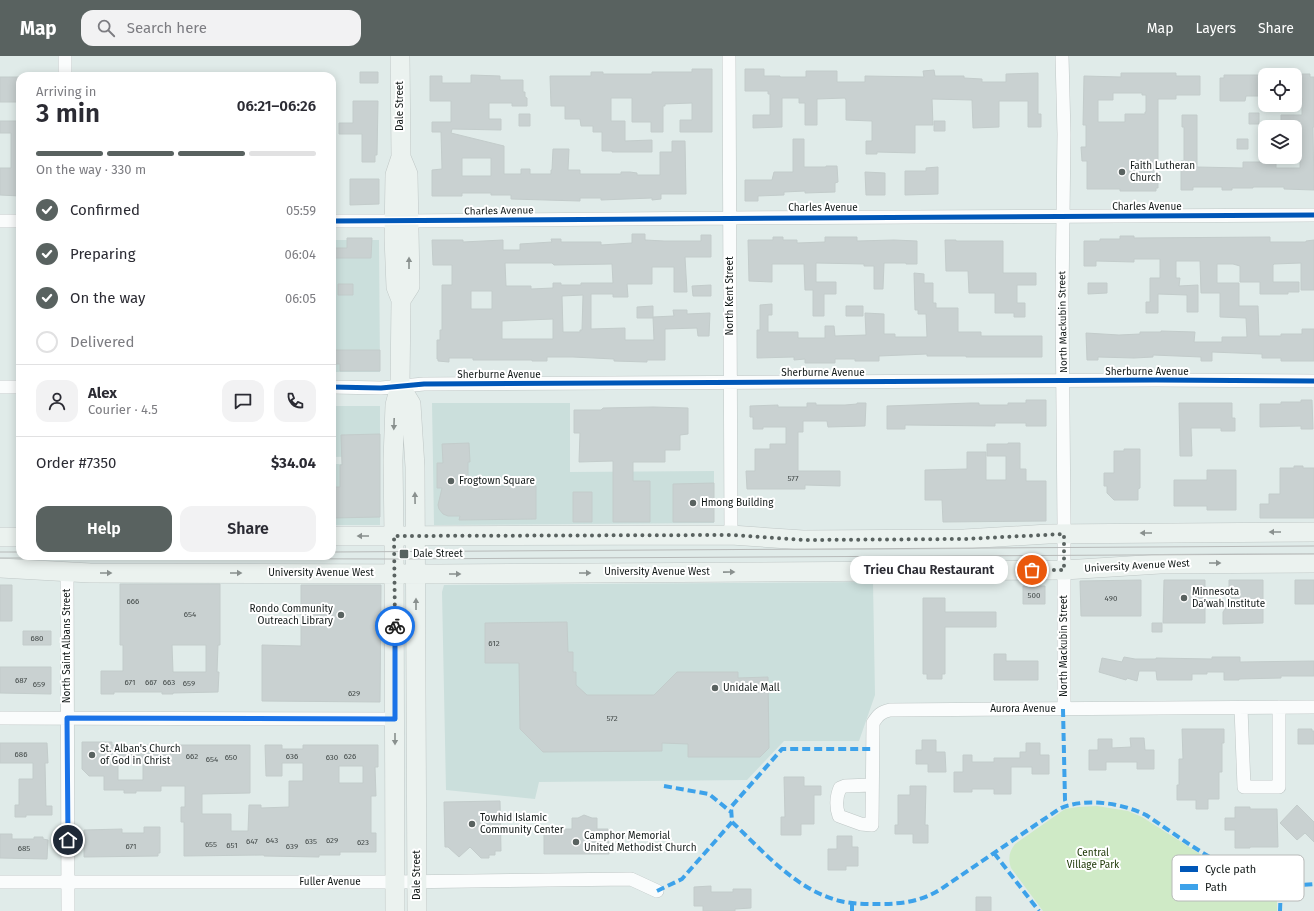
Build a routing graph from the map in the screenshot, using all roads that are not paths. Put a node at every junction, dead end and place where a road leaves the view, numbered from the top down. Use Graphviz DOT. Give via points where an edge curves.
graph roads {
  1 [pos="65,56"];
  2 [pos="400,56"];
  3 [pos="729,56"];
  4 [pos="1062,56"];
  5 [pos="65,72"];
  6 [pos="1314,215"];
  7 [pos="1063,216"];
  8 [pos="730,218"];
  9 [pos="0,221"];
  10 [pos="16,221"];
  11 [pos="336,221"];
  12 [pos="401,221"];
  13 [pos="1064,381"];
  14 [pos="1314,381"];
  15 [pos="730,382"];
  16 [pos="400,386"];
  17 [pos="0,387"];
  18 [pos="16,387"];
  19 [pos="336,388"];
  20 [pos="1314,532"];
  21 [pos="1064,534"];
  22 [pos="731,535"];
  23 [pos="336,536"];
  24 [pos="394,536"];
  25 [pos="0,537"];
  26 [pos="16,537"];
  27 [pos="416,537"];
  28 [pos="1314,563"];
  29 [pos="0,568"];
  30 [pos="1064,570"];
  31 [pos="67,573"];
  32 [pos="394,574"];
  33 [pos="416,574"];
  34 [pos="1279,707"];
  35 [pos="1241,708"];
  36 [pos="1314,708"];
  37 [pos="1064,709"];
  38 [pos="0,718"];
  39 [pos="67,718"];
  40 [pos="395,719"];
  41 [pos="872,786"];
  42 [pos="417,881"];
  43 [pos="0,882"];
  44 [pos="68,882"];
  45 [pos="395,882"];
  46 [pos="657,891"];
  47 [pos="68,911"];
  48 [pos="395,911"];
  49 [pos="417,911"];
  1 -- 5 [label="street"];
  2 -- 12 [label="main road, Dale Street" via="401,157 395,175"];
  3 -- 8 [label="street, North Kent Street"];
  4 -- 7 [label="street, North Mackubin Street"];
  6 -- 7 [label="street, Charles Avenue"];
  7 -- 8 [label="street, Charles Avenue"];
  7 -- 13 [label="street, North Mackubin Street"];
  8 -- 12 [label="street, Charles Avenue"];
  8 -- 15 [label="street, North Kent Street"];
  9 -- 10 [label="street"];
  11 -- 12 [label="street, Charles Avenue"];
  12 -- 16 [label="main road, Dale Street" via="410,286 401,300"];
  13 -- 14 [label="street, Sherburne Avenue"];
  13 -- 15 [label="street, Sherburne Avenue"];
  13 -- 21 [label="street, North Mackubin Street"];
  15 -- 16 [label="street, Sherburne Avenue"];
  15 -- 22 [label="street, North Kent Street"];
  16 -- 19 [label="street, Sherburne Avenue"];
  16 -- 24 [label="main road, Dale Street, one-way" via="395,405 393,452"];
  27 -- 16 [label="main road, Dale Street, one-way" via="411,404"];
  17 -- 18 [label="street"];
  20 -- 21 [label="main road, one-way"];
  21 -- 22 [label="main road" via="964,539 803,540"];
  21 -- 30 [label="street, North Mackubin Street"];
  22 -- 27 [label="main road"];
  24 -- 23 [label="main road, one-way"];
  24 -- 27 [label="main road"];
  24 -- 32 [label="main road, Dale Street"];
  25 -- 26 [label="main road"];
  27 -- 33 [label="main road, Dale Street"];
  30 -- 28 [label="main road, University Avenue West, one-way" via="1160,564"];
  29 -- 31 [label="main road, University Avenue West"];
  33 -- 30 [label="main road, University Avenue West, one-way"];
  30 -- 37 [label="street, North Mackubin Street"];
  31 -- 32 [label="main road, University Avenue West, one-way"];
  31 -- 39 [label="street, North Saint Albans Street"];
  32 -- 33 [label="main road, University Avenue West"];
  32 -- 40 [label="main road, Dale Street"];
  42 -- 33 [label="main road, Dale Street, one-way"];
  34 -- 35 [label="street, Aurora Avenue"];
  34 -- 35 [label="street" via="1280,787 1244,788"];
  34 -- 36 [label="street, Aurora Avenue"];
  35 -- 37 [label="street, Aurora Avenue"];
  37 -- 41 [label="street, Aurora Avenue" via="882,712 873,722"];
  38 -- 39 [label="street"];
  39 -- 40 [label="street"];
  39 -- 44 [label="street, North Saint Albans Street"];
  40 -- 45 [label="main road, Dale Street, one-way"];
  42 -- 45 [label="street, Fuller Avenue"];
  42 -- 46 [label="street, Fuller Avenue" via="632,879"];
  42 -- 49 [label="main road, Dale Street"];
  43 -- 44 [label="street, Fuller Avenue"];
  44 -- 45 [label="street, Fuller Avenue"];
  44 -- 47 [label="street, North Saint Albans Street"];
  45 -- 48 [label="main road, Dale Street"];
}
